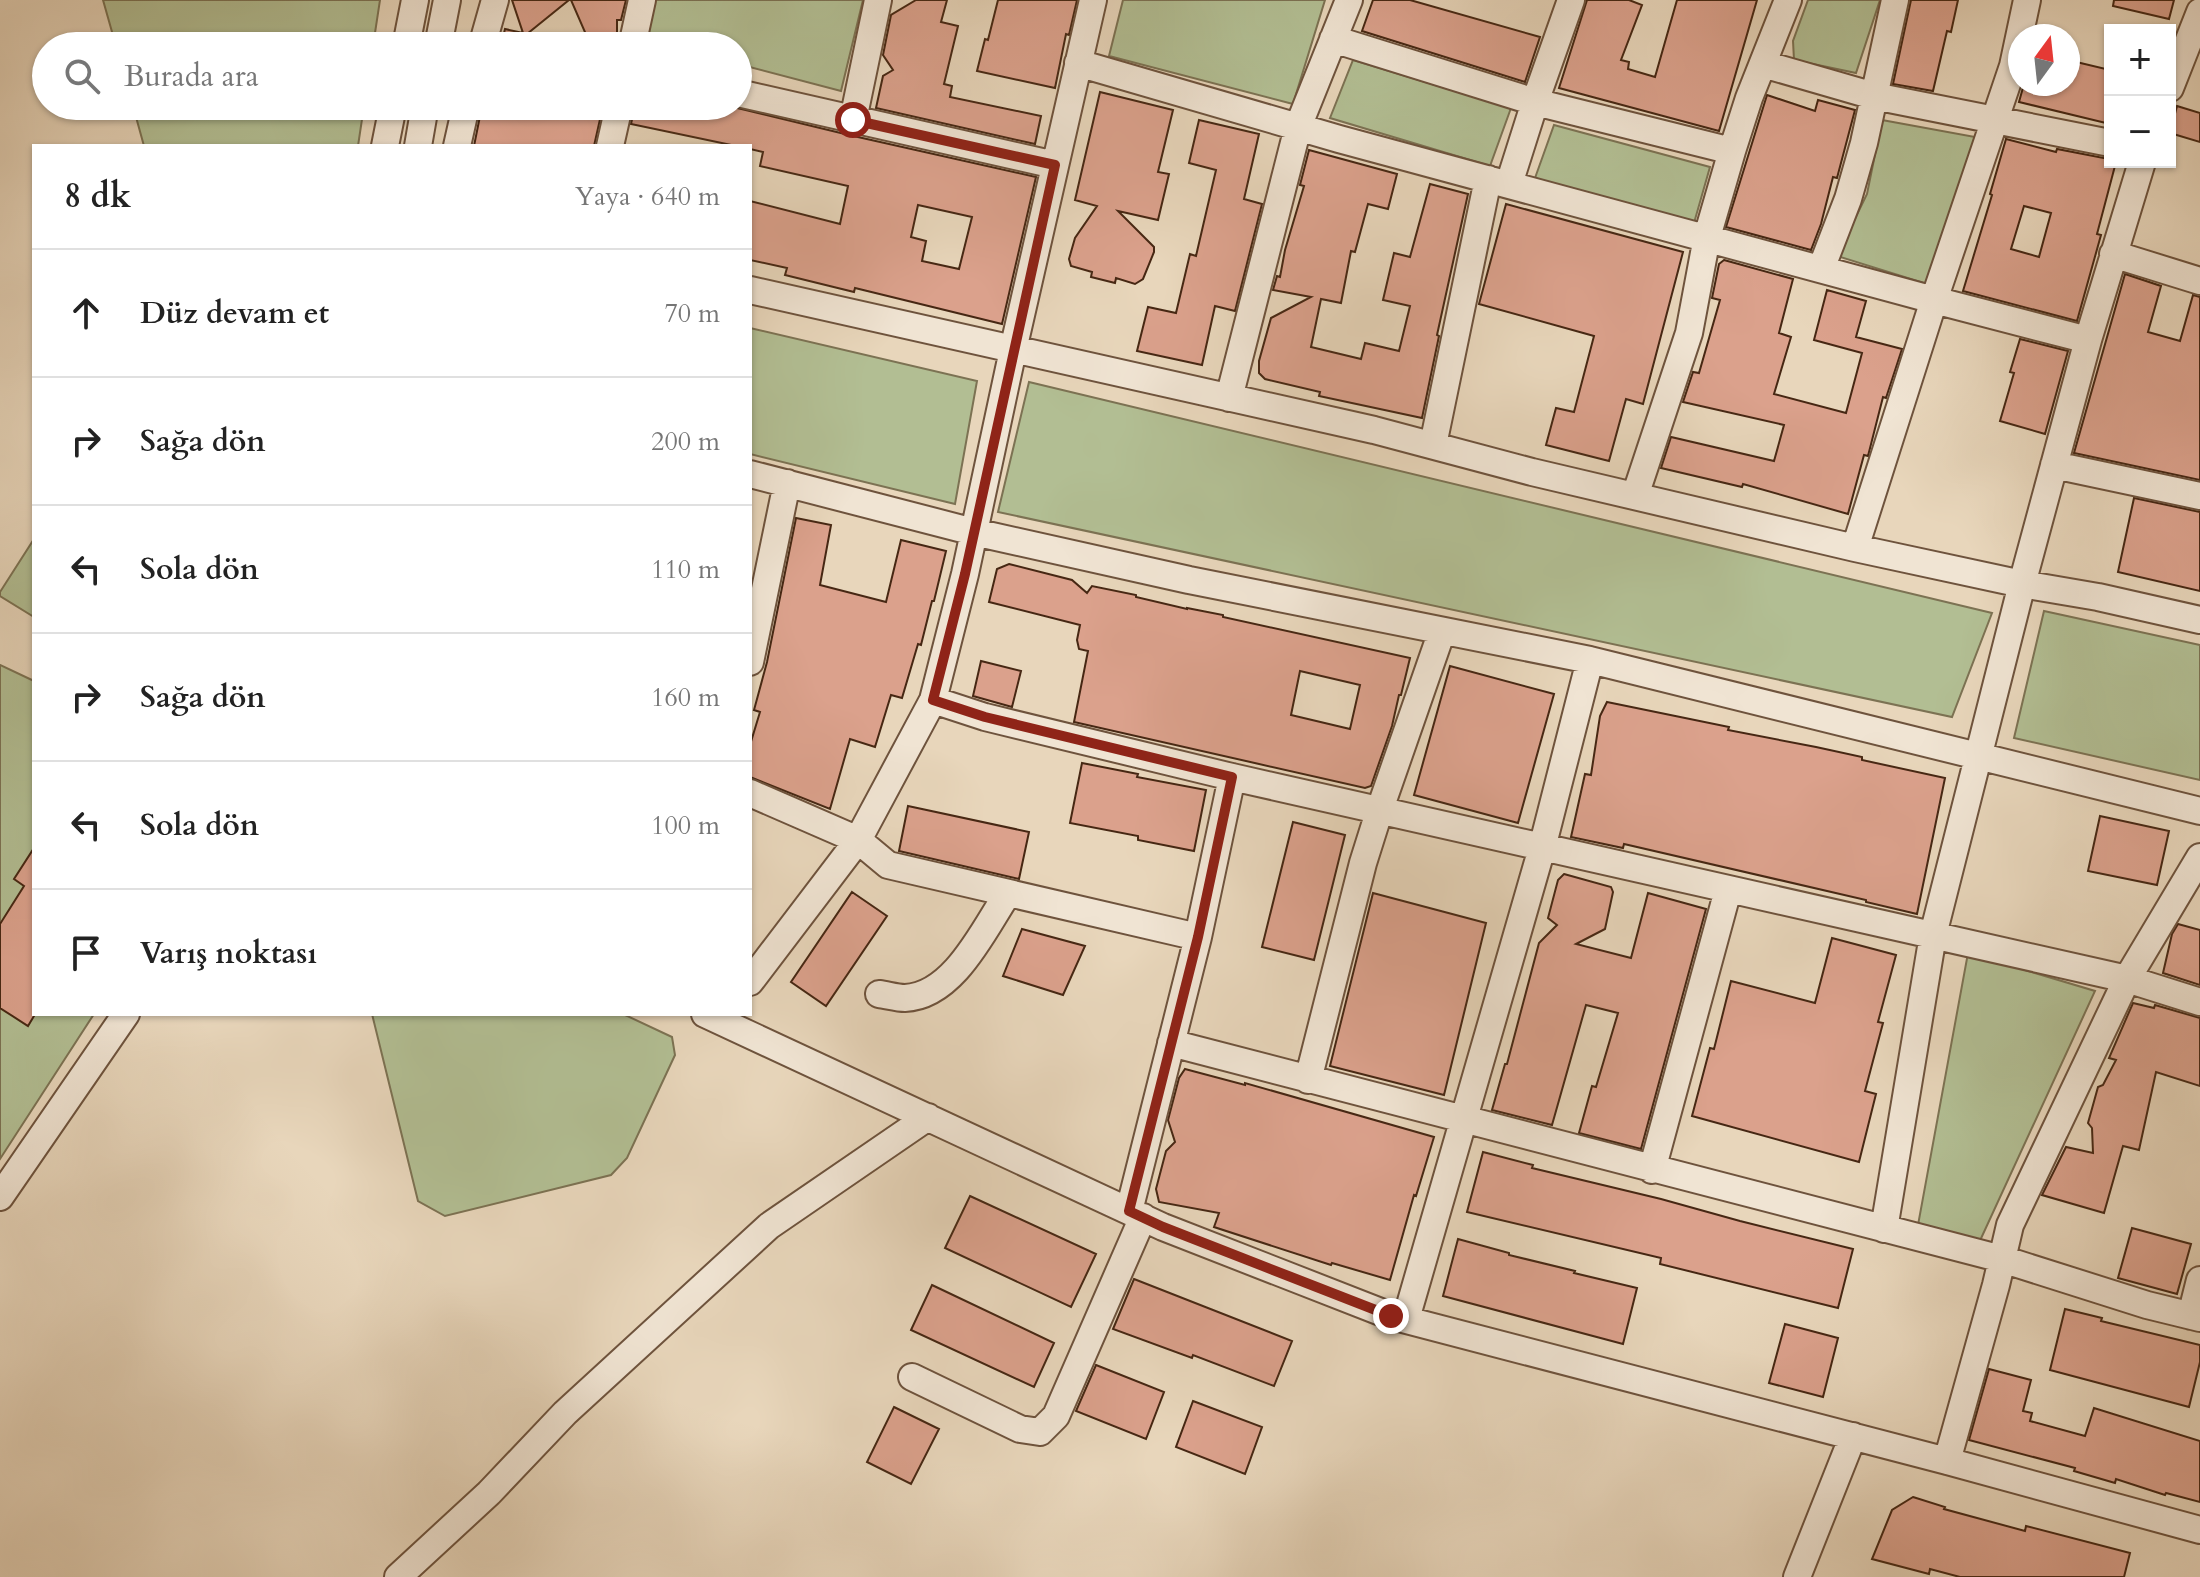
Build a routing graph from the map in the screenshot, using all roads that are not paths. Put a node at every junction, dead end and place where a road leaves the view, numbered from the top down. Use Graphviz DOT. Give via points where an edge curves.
graph roads {
  1 [pos="415,0"];
  2 [pos="447,0"];
  3 [pos="495,0"];
  4 [pos="642,0"];
  5 [pos="878,0"];
  6 [pos="1093,0"];
  7 [pos="1349,0"];
  8 [pos="1571,0"];
  9 [pos="1788,0"];
  10 [pos="1895,0"];
  11 [pos="2027,0"];
  12 [pos="2200,12"];
  13 [pos="409,32"];
  14 [pos="441,32"];
  15 [pos="486,32"];
  16 [pos="635,32"];
  17 [pos="1333,39"];
  18 [pos="1078,63"];
  19 [pos="1763,64"];
  20 [pos="2176,73"];
  21 [pos="752,96"];
  22 [pos="1874,96"];
  23 [pos="1535,102"];
  24 [pos="1994,119"];
  25 [pos="390,120"];
  26 [pos="423,120"];
  27 [pos="463,120"];
  28 [pos="616,120"];
  29 [pos="853,120"];
  30 [pos="1298,127"];
  31 [pos="2104,142"];
  32 [pos="385,144"];
  33 [pos="418,144"];
  34 [pos="457,144"];
  35 [pos="610,144"];
  36 [pos="1732,151"];
  37 [pos="1055,165"];
  38 [pos="2140,168"];
  39 [pos="1498,182"];
  40 [pos="1707,237"];
  41 [pos="2113,254"];
  42 [pos="1821,269"];
  43 [pos="2200,281"];
  44 [pos="752,290"];
  45 [pos="1934,300"];
  46 [pos="2088,340"];
  47 [pos="1013,350"];
  48 [pos="1229,398"];
  49 [pos="1433,445"];
  50 [pos="2054,465"];
  51 [pos="752,474"];
  52 [pos="787,483"];
  53 [pos="1635,496"];
  54 [pos="2200,496"];
  55 [pos="974,532"];
  56 [pos="1855,548"];
  57 [pos="2022,584"];
  58 [pos="2200,620"];
  59 [pos="1442,631"];
  60 [pos="752,652"];
  61 [pos="1590,660"];
  62 [pos="933,700"];
  63 [pos="1979,757"];
  64 [pos="1232,777"];
  65 [pos="752,794"];
  66 [pos="1380,809"];
  67 [pos="2200,811"];
  68 [pos="858,840"];
  69 [pos="1542,848"];
  70 [pos="2200,857"];
  71 [pos="1728,890"];
  72 [pos="1008,893"];
  73 [pos="1933,935"];
  74 [pos="1198,937"];
  75 [pos="752,979"];
  76 [pos="2127,979"];
  77 [pos="879,994"];
  78 [pos="2200,1002"];
  79 [pos="125,1016"];
  80 [pos="717,1016"];
  81 [pos="1171,1043"];
  82 [pos="1308,1080"];
  83 [pos="928,1117"];
  84 [pos="1465,1119"];
  85 [pos="1652,1170"];
  86 [pos="0,1197"];
  87 [pos="1136,1214"];
  88 [pos="1884,1229"];
  89 [pos="2002,1259"];
  90 [pos="2200,1280"];
  91 [pos="2195,1317"];
  92 [pos="1406,1319"];
  93 [pos="912,1377"];
  94 [pos="1853,1436"];
  95 [pos="1947,1461"];
  96 [pos="2200,1530"];
  97 [pos="398,1577"];
  98 [pos="1797,1577"];
  1 -- 13 [label="street"];
  2 -- 14 [label="street"];
  3 -- 15 [label="street"];
  4 -- 16 [label="street"];
  5 -- 29 [label="street"];
  6 -- 18 [label="street"];
  7 -- 17 [label="street"];
  8 -- 23 [label="street"];
  9 -- 19 [label="street"];
  10 -- 22 [label="street"];
  11 -- 24 [label="street" via="2013,66"];
  12 -- 20 [label="street"];
  17 -- 23 [label="street"];
  17 -- 30 [label="street"];
  18 -- 30 [label="street"];
  18 -- 37 [label="street"];
  19 -- 22 [label="street"];
  19 -- 36 [label="street"];
  21 -- 29 [label="street"];
  22 -- 24 [label="street"];
  22 -- 42 [label="street" via="1848,199"];
  23 -- 36 [label="street"];
  23 -- 39 [label="street"];
  24 -- 31 [label="street"];
  24 -- 45 [label="street"];
  25 -- 32 [label="street"];
  26 -- 33 [label="street"];
  27 -- 34 [label="street"];
  28 -- 35 [label="street"];
  29 -- 37 [label="street"];
  30 -- 39 [label="street"];
  30 -- 48 [label="street"];
  36 -- 40 [label="street"];
  37 -- 47 [label="street"];
  38 -- 41 [label="street"];
  39 -- 40 [label="street"];
  39 -- 49 [label="street"];
  40 -- 42 [label="street"];
  40 -- 53 [label="street" via="1689,333"];
  41 -- 43 [label="street"];
  41 -- 46 [label="street"];
  42 -- 45 [label="street"];
  44 -- 47 [label="street"];
  45 -- 46 [label="street"];
  45 -- 56 [label="street"];
  46 -- 50 [label="street"];
  47 -- 48 [label="street"];
  47 -- 55 [label="street"];
  48 -- 49 [label="street"];
  49 -- 53 [label="street"];
  50 -- 54 [label="street"];
  50 -- 57 [label="street"];
  51 -- 52 [label="street"];
  52 -- 55 [label="street"];
  52 -- 60 [label="street"];
  53 -- 56 [label="street"];
  55 -- 59 [label="street"];
  55 -- 62 [label="street"];
  56 -- 57 [label="street"];
  57 -- 58 [label="street"];
  57 -- 63 [label="street"];
  59 -- 61 [label="street"];
  59 -- 66 [label="street"];
  61 -- 63 [label="street"];
  61 -- 69 [label="street"];
  62 -- 64 [label="street"];
  62 -- 68 [label="street"];
  63 -- 67 [label="street"];
  63 -- 73 [label="street"];
  64 -- 66 [label="street"];
  64 -- 74 [label="street"];
  65 -- 68 [label="street"];
  66 -- 69 [label="street"];
  66 -- 82 [label="street"];
  68 -- 72 [label="street" via="888,865"];
  68 -- 75 [label="street"];
  69 -- 71 [label="street"];
  69 -- 84 [label="street"];
  70 -- 76 [label="street"];
  71 -- 73 [label="street"];
  71 -- 85 [label="street"];
  72 -- 74 [label="street"];
  72 -- 77 [label="street" via="969,954 937,988 905,998"];
  73 -- 76 [label="street"];
  73 -- 88 [label="street"];
  74 -- 81 [label="street"];
  76 -- 78 [label="street"];
  76 -- 89 [label="street" via="2010,1225"];
  79 -- 86 [label="street"];
  80 -- 83 [label="street"];
  81 -- 82 [label="street"];
  81 -- 87 [label="street"];
  82 -- 84 [label="street"];
  83 -- 87 [label="street"];
  83 -- 97 [label="street" via="769,1226 565,1413"];
  84 -- 85 [label="street"];
  84 -- 92 [label="street"];
  85 -- 88 [label="street"];
  87 -- 92 [label="street"];
  87 -- 93 [label="street" via="1056,1416 1040,1432 1020,1429"];
  88 -- 89 [label="street"];
  89 -- 91 [label="street"];
  89 -- 95 [label="street"];
  90 -- 91 [label="street"];
  92 -- 94 [label="street"];
  94 -- 95 [label="street"];
  94 -- 98 [label="street"];
  95 -- 96 [label="street"];
}
